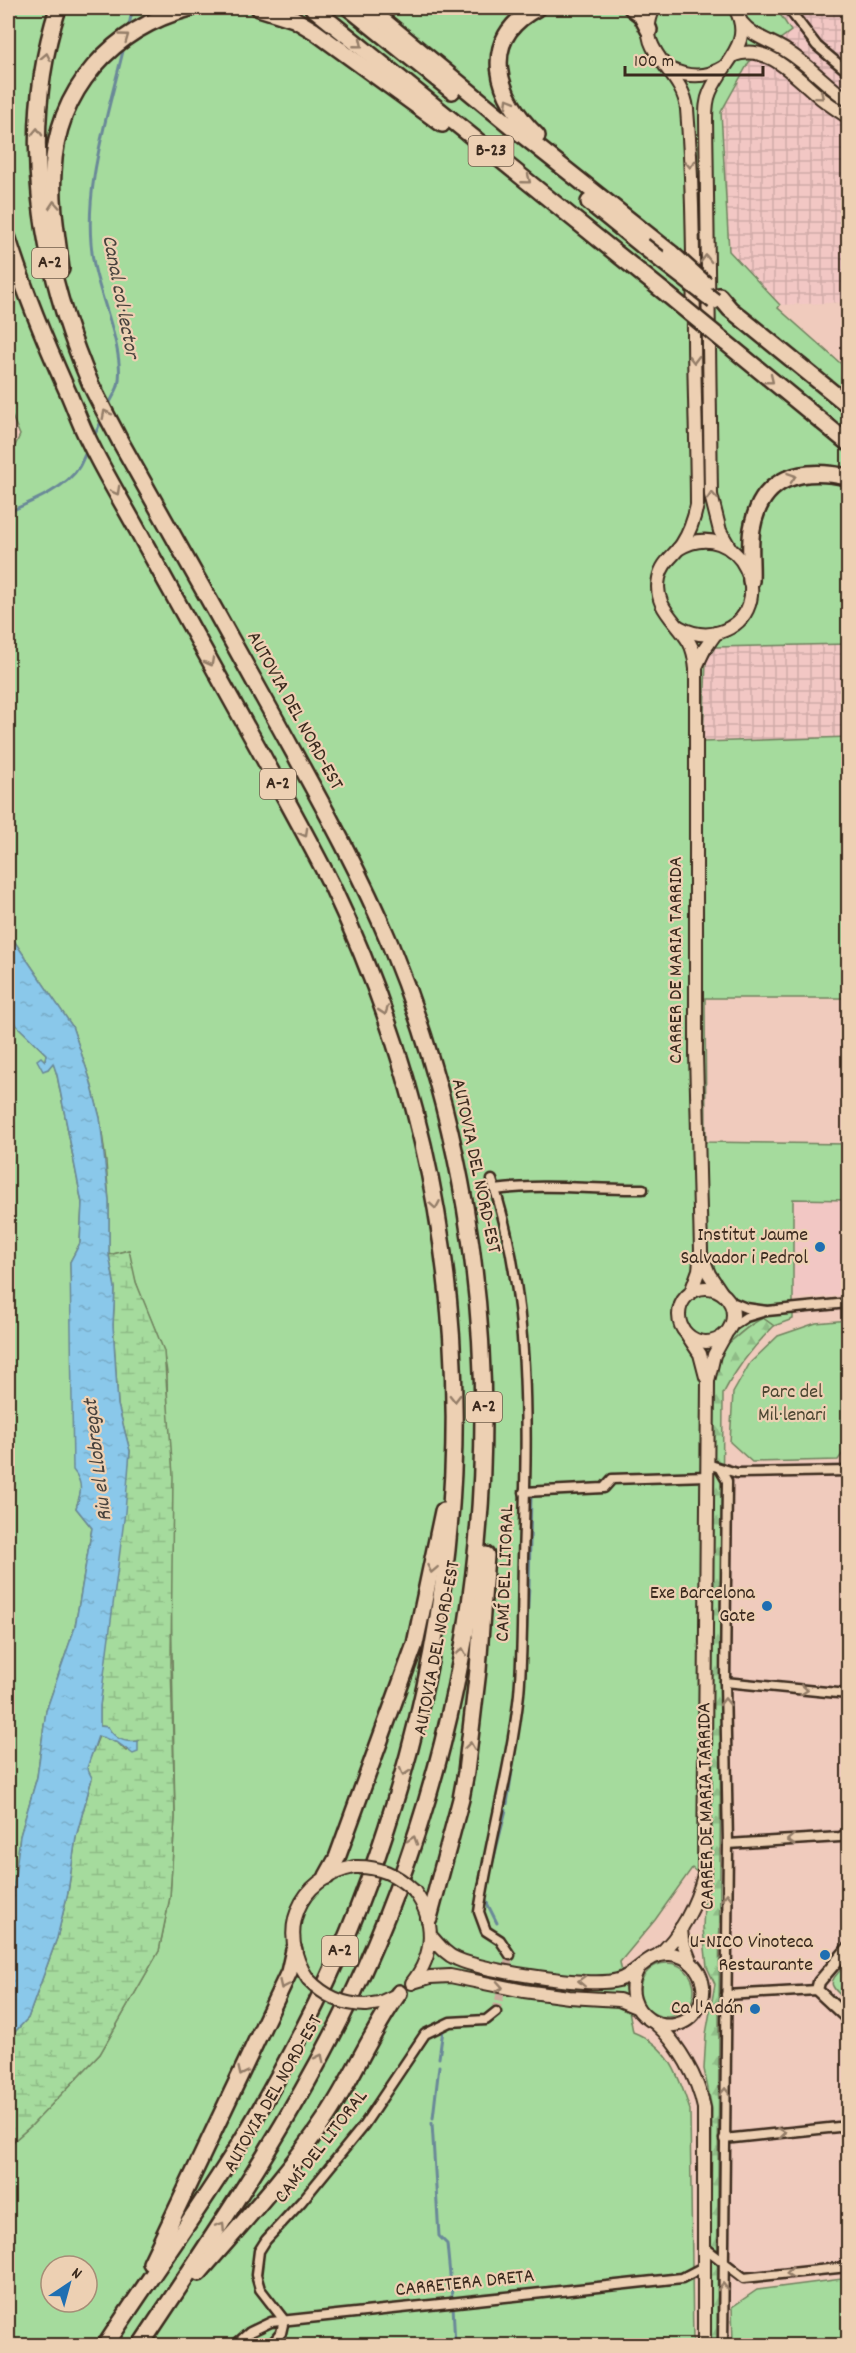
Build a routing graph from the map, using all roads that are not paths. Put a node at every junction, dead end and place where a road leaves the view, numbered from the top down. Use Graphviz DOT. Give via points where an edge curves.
graph roads {
  1 [pos="58,8"];
  2 [pos="190,8"];
  3 [pos="259,8"];
  4 [pos="313,8"];
  5 [pos="349,8"];
  6 [pos="368,8"];
  7 [pos="537,8"];
  8 [pos="632,8"];
  9 [pos="654,8"];
  10 [pos="735,8"];
  11 [pos="788,8"];
  12 [pos="741,22"];
  13 [pos="648,30"];
  14 [pos="734,56"];
  15 [pos="725,66"];
  16 [pos="669,68"];
  17 [pos="849,72"];
  18 [pos="849,100"];
  19 [pos="849,117"];
  20 [pos="509,166"];
  21 [pos="8,239"];
  22 [pos="645,240"];
  23 [pos="8,274"];
  24 [pos="716,298"];
  25 [pos="68,326"];
  26 [pos="61,388"];
  27 [pos="849,405"];
  28 [pos="849,444"];
  29 [pos="849,477"];
  30 [pos="677,550"];
  31 [pos="731,550"];
  32 [pos="751,581"];
  33 [pos="677,625"];
  34 [pos="716,633"];
  35 [pos="696,669"];
  36 [pos="492,1180"];
  37 [pos="495,1190"];
  38 [pos="643,1190"];
  39 [pos="700,1251"];
  40 [pos="691,1292"];
  41 [pos="725,1296"];
  42 [pos="849,1303"];
  43 [pos="767,1311"];
  44 [pos="728,1331"];
  45 [pos="688,1335"];
  46 [pos="708,1381"];
  47 [pos="455,1450"];
  48 [pos="484,1453"];
  49 [pos="720,1469"];
  50 [pos="707,1470"];
  51 [pos="849,1471"];
  52 [pos="737,1473"];
  53 [pos="728,1481"];
  54 [pos="525,1492"];
  55 [pos="725,1682"];
  56 [pos="849,1694"];
  57 [pos="849,1833"];
  58 [pos="728,1844"];
  59 [pos="327,1876"];
  60 [pos="429,1918"];
  61 [pos="681,1928"];
  62 [pos="430,1935"];
  63 [pos="849,1948"];
  64 [pos="294,1950"];
  65 [pos="510,1955"];
  66 [pos="657,1956"];
  67 [pos="691,1963"];
  68 [pos="638,1970"];
  69 [pos="413,1982"];
  70 [pos="817,1990"];
  71 [pos="399,1993"];
  72 [pos="726,1995"];
  73 [pos="636,2007"];
  74 [pos="496,2012"];
  75 [pos="689,2018"];
  76 [pos="849,2019"];
  77 [pos="655,2023"];
  78 [pos="680,2053"];
  79 [pos="849,2126"];
  80 [pos="724,2139"];
  81 [pos="704,2247"];
  82 [pos="723,2262"];
  83 [pos="705,2266"];
  84 [pos="849,2267"];
  85 [pos="129,2309"];
  86 [pos="284,2320"];
  87 [pos="150,2330"];
  88 [pos="105,2346"];
  89 [pos="140,2346"];
  90 [pos="234,2346"];
  91 [pos="270,2346"];
  92 [pos="704,2346"];
  93 [pos="723,2346"];
  25 -- 1 [label="highway, AUTOVIA DEL NORD-EST / A-2, one-way" via="42,222 37,148 38,106"];
  25 -- 2 [label="highway, one-way" via="53,172 63,122 76,92 104,54 147,24"];
  3 -- 20 [label="highway" via="314,31 441,123"];
  4 -- 20 [label="highway, B-23, one-way"];
  5 -- 22 [label="highway, B-23"];
  6 -- 22 [label="highway"];
  22 -- 7 [label="highway, one-way" via="596,186 530,129 501,86 502,45 521,17"];
  8 -- 13 [label="highway"];
  9 -- 13 [label="main road"];
  10 -- 12 [label="main road"];
  11 -- 17 [label="street" via="817,46"];
  12 -- 14 [label="main road" via="741,39"];
  12 -- 18 [label="main road" via="751,33 787,52"];
  13 -- 16 [label="main road" via="655,53"];
  14 -- 15 [label="main road"];
  14 -- 19 [label="main road, one-way" via="754,53 775,60"];
  15 -- 16 [label="main road" via="701,76"];
  31 -- 15 [label="main road, one-way" via="718,525 711,495 706,240 706,106"];
  16 -- 30 [label="main road, one-way" via="687,106 697,505 692,525"];
  20 -- 28 [label="highway, B-23, one-way, bridge"];
  21 -- 26 [label="highway, AUTOVIA DEL NORD-EST / A-2"];
  22 -- 24 [label="highway, B-23, bridge"];
  22 -- 24 [label="highway, bridge" via="671,253"];
  23 -- 26 [label="highway"];
  24 -- 27 [label="highway, B-23"];
  48 -- 25 [label="highway, AUTOVIA DEL NORD-EST / A-2, one-way" via="482,1353 470,1235 442,1098 405,984 376,911 331,820 120,441"];
  26 -- 47 [label="highway, AUTOVIA DEL NORD-EST / A-2, one-way" via="313,849 382,1005 422,1137 441,1239 452,1339"];
  32 -- 29 [label="highway, one-way" via="752,529 759,506 771,489 794,475"];
  30 -- 31 [label="main road" via="704,541"];
  30 -- 33 [label="main road" via="664,564 658,587 664,611"];
  31 -- 32 [label="main road" via="743,561"];
  32 -- 34 [label="main road" via="744,614 732,626"];
  33 -- 34 [label="main road" via="696,634"];
  33 -- 35 [label="main road" via="692,649"];
  34 -- 35 [label="main road"];
  35 -- 39 [label="main road, CARRER DE MARIA TARRIDA"];
  36 -- 37 [label="street, CAMÍ DEL LITORAL"];
  37 -- 38 [label="street" via="587,1186"];
  37 -- 54 [label="street, CAMÍ DEL LITORAL" via="508,1233 522,1330"];
  39 -- 40 [label="main road, CARRER DE MARIA TARRIDA" via="699,1270"];
  39 -- 41 [label="main road, CARRER DE MARIA TARRIDA" via="709,1274"];
  40 -- 41 [label="main road" via="706,1288"];
  40 -- 45 [label="main road" via="682,1301 679,1313"];
  41 -- 43 [label="street" via="746,1308"];
  41 -- 44 [label="main road" via="733,1312"];
  42 -- 43 [label="street"];
  43 -- 44 [label="street" via="746,1317"];
  44 -- 45 [label="main road" via="706,1342"];
  44 -- 46 [label="main road, CARRER DE MARIA TARRIDA" via="714,1355"];
  45 -- 46 [label="main road, CARRER DE MARIA TARRIDA" via="700,1354"];
  46 -- 50 [label="main road, CARRER DE MARIA TARRIDA"];
  47 -- 59 [label="highway, one-way" via="412,1653"];
  47 -- 85 [label="highway, AUTOVIA DEL NORD-EST / A-2, one-way" via="447,1562 431,1665 405,1769 363,1896 317,2001 238,2147"];
  60 -- 48 [label="highway, one-way" via="461,1799 470,1744 486,1563"];
  87 -- 48 [label="highway, AUTOVIA DEL NORD-EST / A-2, one-way" via="218,2231 300,2098 368,1960 405,1864 434,1775 458,1674 477,1560"];
  49 -- 50 [label="street"];
  49 -- 52 [label="street"];
  49 -- 53 [label="street"];
  50 -- 54 [label="street" via="612,1479 604,1488"];
  50 -- 61 [label="main road, CARRER DE MARIA TARRIDA" via="705,1864 702,1884"];
  51 -- 52 [label="street"];
  52 -- 53 [label="street"];
  53 -- 55 [label="street, CARRER DE MARIA TARRIDA"];
  54 -- 65 [label="street, CAMÍ DEL LITORAL" via="519,1693 479,1912 486,1931 500,1940"];
  55 -- 56 [label="street, one-way"];
  58 -- 55 [label="street, CARRER DE MARIA TARRIDA, one-way"];
  57 -- 58 [label="street, one-way" via="840,1837"];
  72 -- 58 [label="street, CARRER DE MARIA TARRIDA, one-way"];
  59 -- 60 [label="main road, bridge" via="354,1867 386,1871 414,1891"];
  59 -- 64 [label="main road" via="308,1893 296,1913"];
  60 -- 62 [label="main road"];
  61 -- 66 [label="main road, CARRER DE MARIA TARRIDA"];
  61 -- 67 [label="main road, CARRER DE MARIA TARRIDA"];
  68 -- 62 [label="main road, one-way" via="607,1982 529,1975 457,1959"];
  62 -- 69 [label="main road" via="427,1958"];
  63 -- 70 [label="street" via="819,1982"];
  64 -- 71 [label="main road, bridge" via="308,1979 337,2000 366,2005"];
  64 -- 85 [label="highway, one-way" via="289,1972"];
  66 -- 67 [label="main road" via="675,1954"];
  66 -- 68 [label="main road"];
  67 -- 75 [label="main road" via="701,1977 703,1993"];
  68 -- 73 [label="main road" via="632,1988"];
  69 -- 71 [label="main road"];
  69 -- 73 [label="main road, one-way" via="450,1976 524,1991 619,2000"];
  70 -- 72 [label="street"];
  70 -- 76 [label="street"];
  71 -- 87 [label="highway" via="310,2141"];
  80 -- 72 [label="street, CARRER DE MARIA TARRIDA, one-way"];
  73 -- 77 [label="main road"];
  74 -- 86 [label="street, CAMÍ DEL LITORAL" via="486,2020 450,2022 425,2034 364,2125 266,2240 259,2251 256,2275 260,2289"];
  75 -- 77 [label="main road" via="672,2025"];
  75 -- 78 [label="main road" via="682,2033"];
  77 -- 78 [label="main road"];
  78 -- 81 [label="main road" via="704,2108"];
  80 -- 79 [label="street, one-way"];
  80 -- 82 [label="street, CARRER DE MARIA TARRIDA"];
  81 -- 82 [label="street"];
  81 -- 83 [label="main road"];
  84 -- 82 [label="street, one-way" via="744,2278"];
  93 -- 82 [label="street, CARRER DE MARIA TARRIDA, one-way"];
  83 -- 86 [label="street, CARRETERA DRETA" via="682,2278"];
  83 -- 92 [label="main road"];
  85 -- 88 [label="highway, AUTOVIA DEL NORD-EST / A-2"];
  86 -- 90 [label="street, CARRETERA DRETA" via="259,2327"];
  86 -- 91 [label="street" via="282,2333"];
  87 -- 89 [label="highway, AUTOVIA DEL NORD-EST / A-2"];
}
